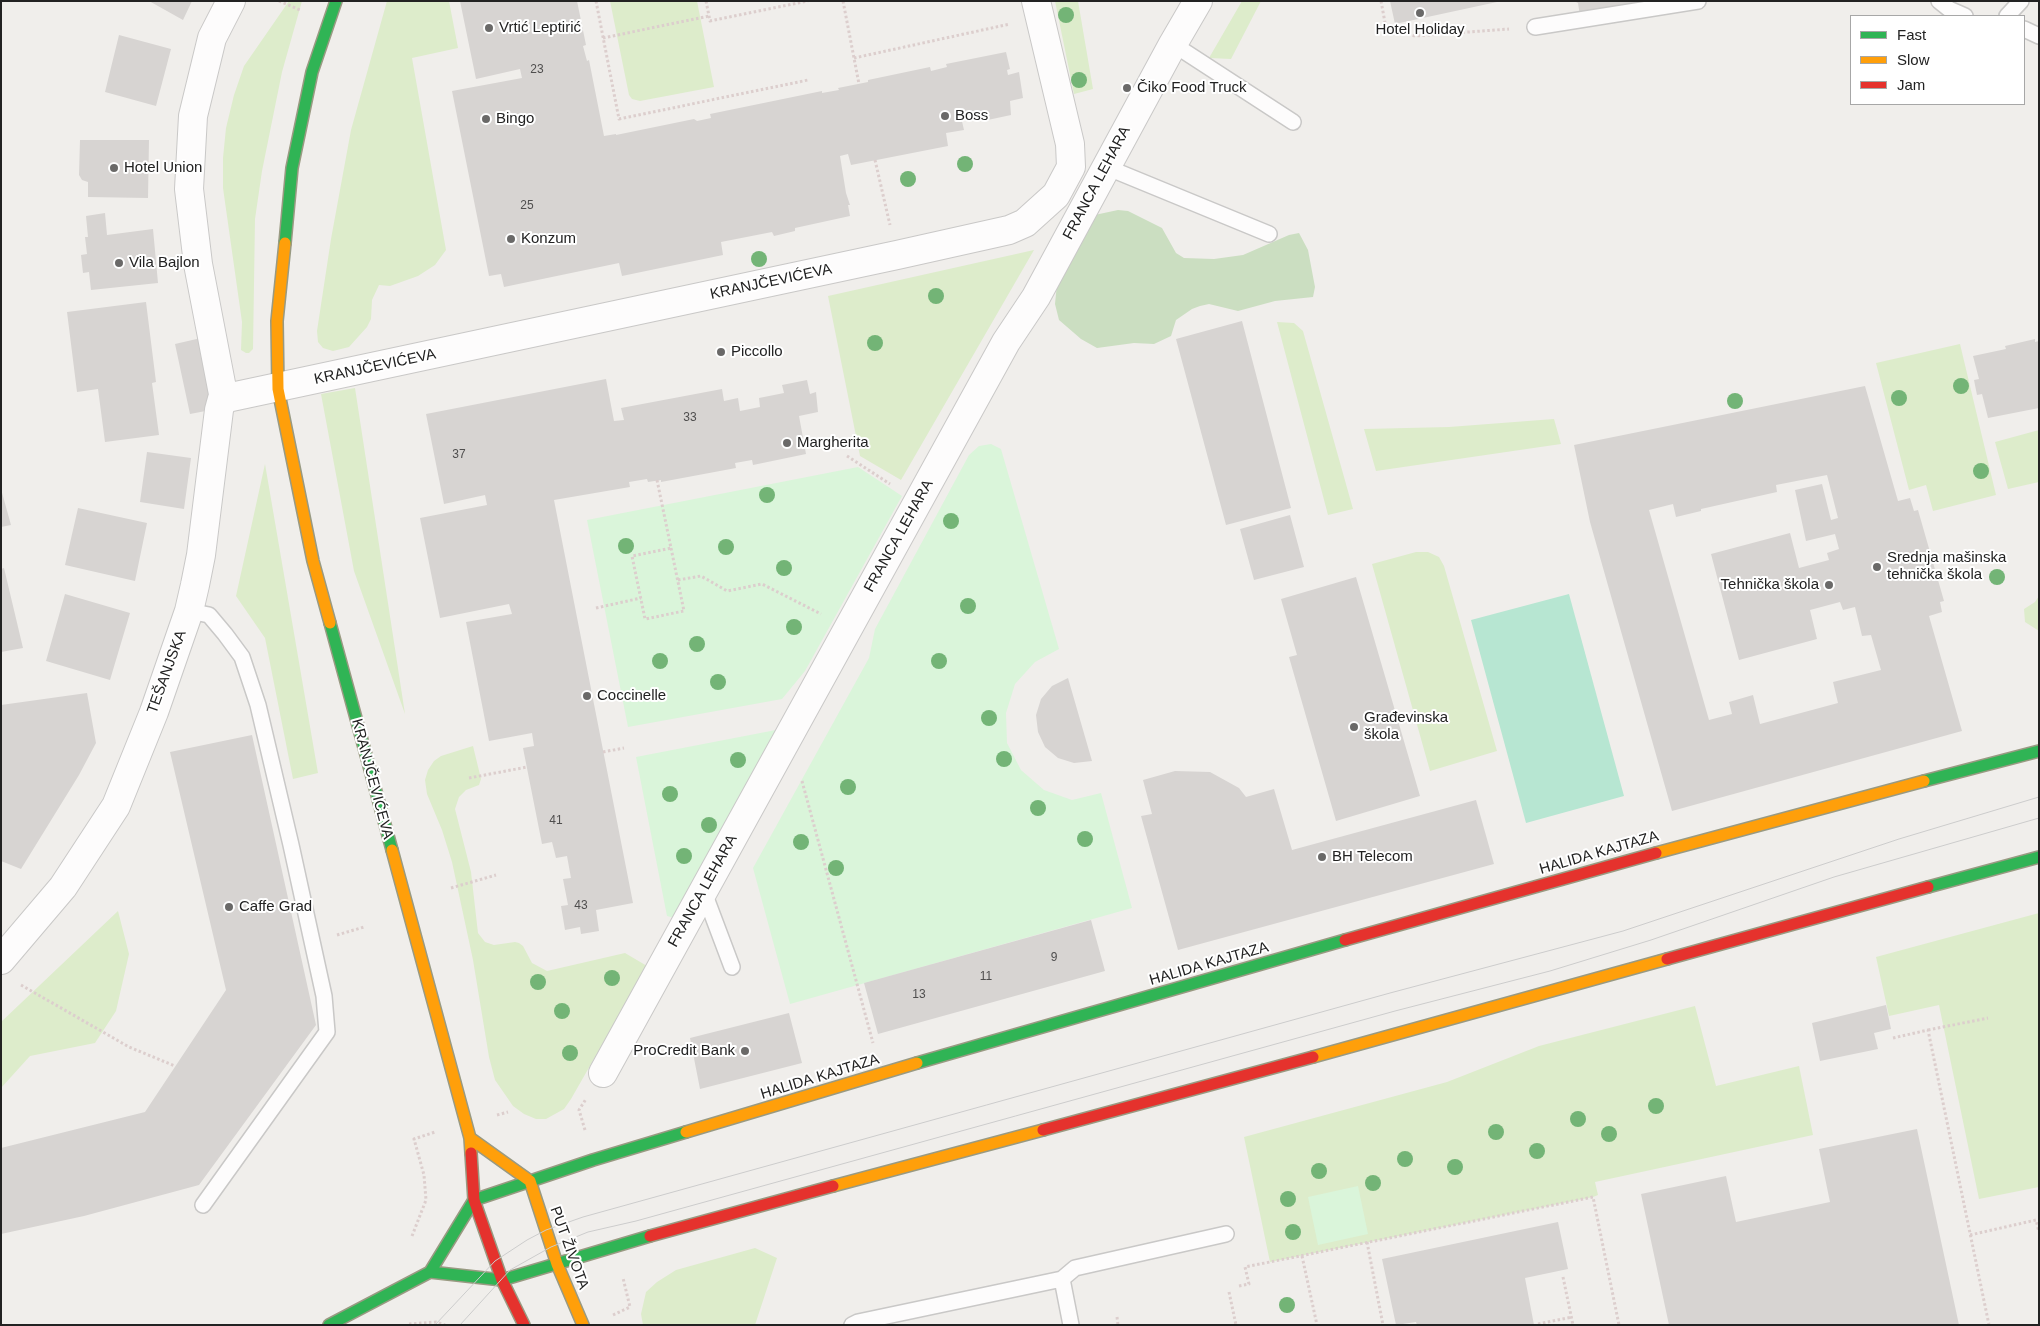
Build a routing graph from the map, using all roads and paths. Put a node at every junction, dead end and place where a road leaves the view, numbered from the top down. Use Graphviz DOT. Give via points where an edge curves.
graph roads {
  1 [pos="231,1"];
  2 [pos="279,1"];
  3 [pos="336,1"];
  4 [pos="596,1"];
  5 [pos="706,1"];
  6 [pos="808,1"];
  7 [pos="843,1"];
  8 [pos="1036,1"];
  9 [pos="1198,1"];
  10 [pos="1381,1"];
  11 [pos="1698,1"];
  12 [pos="1939,1"];
  13 [pos="2021,1"];
  14 [pos="305,12"];
  15 [pos="1963,15"];
  16 [pos="2007,15"];
  17 [pos="709,16"];
  18 [pos="1016,23"];
  19 [pos="1535,26"];
  20 [pos="2025,29"];
  21 [pos="2039,36"];
  22 [pos="604,38"];
  23 [pos="1173,44"];
  24 [pos="854,58"];
  25 [pos="808,80"];
  26 [pos="859,84"];
  27 [pos="1293,122"];
  28 [pos="875,160"];
  29 [pos="1071,167"];
  30 [pos="1106,167"];
  31 [pos="1269,234"];
  32 [pos="897,255"];
  33 [pos="278,389"];
  34 [pos="224,399"];
  35 [pos="847,456"];
  36 [pos="657,480"];
  37 [pos="918,501"];
  38 [pos="671,548"];
  39 [pos="678,580"];
  40 [pos="641,598"];
  41 [pos="596,608"];
  42 [pos="189,611"];
  43 [pos="848,627"];
  44 [pos="789,735"];
  45 [pos="624,748"];
  46 [pos="2039,750"];
  47 [pos="603,752"];
  48 [pos="527,767"];
  49 [pos="469,778"];
  50 [pos="2039,857"];
  51 [pos="496,875"];
  52 [pos="451,888"];
  53 [pos="703,890"];
  54 [pos="1,960"];
  55 [pos="732,967"];
  56 [pos="31,991"];
  57 [pos="1988,1018"];
  58 [pos="1928,1030"];
  59 [pos="1893,1038"];
  60 [pos="875,1051"];
  61 [pos="175,1066"];
  62 [pos="603,1073"];
  63 [pos="508,1112"];
  64 [pos="465,1123"];
  65 [pos="470,1138"];
  66 [pos="593,1160"];
  67 [pos="530,1181"];
  68 [pos="474,1200"];
  69 [pos="204,1204"];
  70 [pos="2039,1232"];
  71 [pos="1226,1234"];
  72 [pos="1970,1235"];
  73 [pos="1366,1242"];
  74 [pos="615,1247"];
  75 [pos="1302,1256"];
  76 [pos="557,1264"];
  77 [pos="430,1272"];
  78 [pos="1563,1277"];
  79 [pos="1062,1279"];
  80 [pos="502,1280"];
  81 [pos="404,1285"];
  82 [pos="1239,1286"];
  83 [pos="1229,1292"];
  84 [pos="1116,1317"];
  85 [pos="1572,1317"];
  86 [pos="607,1318"];
  87 [pos="900,1319"];
  88 [pos="409,1324"];
  89 [pos="1538,1324"];
  90 [pos="330,1325"];
  91 [pos="445,1325"];
  92 [pos="524,1325"];
  93 [pos="583,1325"];
  94 [pos="852,1325"];
  95 [pos="1071,1325"];
  96 [pos="1118,1325"];
  97 [pos="1236,1325"];
  98 [pos="1317,1325"];
  99 [pos="1383,1325"];
  100 [pos="1574,1325"];
  101 [pos="1618,1325"];
  102 [pos="1989,1325"];
  1 -- 34 [label="street" via="212,38 193,116 188,189 198,264"];
  2 -- 14 [label="path"];
  3 -- 33 [label="main road, KRANJČEVIĆEVA" via="312,72 292,168 277,321"];
  4 -- 22 [label="path"];
  5 -- 17 [label="path"];
  6 -- 17 [label="path" via="710,21"];
  7 -- 24 [label="path"];
  8 -- 29 [label="street" via="1070,144"];
  9 -- 23 [label="street, FRANCA LEHARA"];
  10 -- 19 [label="path" via="1386,28 1415,36"];
  11 -- 19 [label="lane"];
  12 -- 15 [label="lane"];
  13 -- 16 [label="lane"];
  17 -- 22 [label="path"];
  18 -- 24 [label="path"];
  20 -- 21 [label="lane"];
  22 -- 25 [label="path" via="619,119"];
  23 -- 27 [label="lane"];
  23 -- 30 [label="street, FRANCA LEHARA"];
  24 -- 26 [label="path"];
  28 -- 32 [label="path"];
  29 -- 30 [label="street"];
  29 -- 32 [label="street, KRANJČEVIĆEVA" via="1056,194 1025,223 1009,230"];
  30 -- 31 [label="lane"];
  30 -- 37 [label="street, FRANCA LEHARA" via="1036,297 1006,342"];
  32 -- 33 [label="street, KRANJČEVIĆEVA"];
  33 -- 34 [label="street"];
  33 -- 64 [label="main road, KRANJČEVIĆEVA" via="313,562"];
  34 -- 42 [label="street, TEŠANJSKA" via="220,403 201,555"];
  35 -- 37 [label="path"];
  36 -- 38 [label="path"];
  37 -- 43 [label="street, FRANCA LEHARA"];
  38 -- 39 [label="path"];
  38 -- 40 [label="path" via="632,556"];
  39 -- 40 [label="path" via="684,611 645,619"];
  39 -- 43 [label="path" via="701,576 727,591 762,584"];
  40 -- 41 [label="path"];
  42 -- 54 [label="street, TEŠANJSKA" via="154,712 116,806 63,887"];
  42 -- 69 [label="lane" via="209,615 242,657 258,705 324,996 327,1032"];
  43 -- 44 [label="street, FRANCA LEHARA"];
  44 -- 53 [label="street, FRANCA LEHARA"];
  44 -- 60 [label="path"];
  45 -- 47 [label="path"];
  46 -- 66 [label="main road, HALIDA KAJTAZA" via="1522,890 914,1064"];
  48 -- 49 [label="path"];
  50 -- 74 [label="main road"];
  51 -- 52 [label="path"];
  53 -- 55 [label="lane"];
  53 -- 62 [label="street, FRANCA LEHARA"];
  56 -- 61 [label="path" via="128,1047"];
  57 -- 58 [label="path"];
  58 -- 59 [label="path"];
  58 -- 72 [label="path"];
  62 -- 66 [label="path" via="579,1110"];
  63 -- 64 [label="path"];
  64 -- 65 [label="main road, KRANJČEVIĆEVA"];
  64 -- 81 [label="path" via="414,1139 424,1175 426,1200 405,1252"];
  65 -- 67 [label="main road"];
  65 -- 68 [label="main road, KRANJČEVIĆEVA"];
  66 -- 67 [label="main road, HALIDA KAJTAZA"];
  67 -- 68 [label="main road, HALIDA KAJTAZA"];
  67 -- 76 [label="main road, PUT ŽIVOTA"];
  68 -- 77 [label="main road"];
  68 -- 80 [label="main road"];
  70 -- 72 [label="path" via="2036,1220"];
  71 -- 79 [label="lane" via="1075,1268"];
  72 -- 102 [label="path"];
  73 -- 75 [label="path"];
  73 -- 99 [label="path"];
  73 -- 101 [label="path" via="1593,1197"];
  74 -- 76 [label="main road"];
  74 -- 86 [label="path" via="630,1307"];
  75 -- 82 [label="path" via="1245,1267 1248,1284"];
  75 -- 98 [label="path"];
  76 -- 80 [label="main road"];
  76 -- 93 [label="main road, PUT ŽIVOTA"];
  77 -- 80 [label="main road"];
  77 -- 81 [label="main road"];
  78 -- 85 [label="path"];
  79 -- 87 [label="lane"];
  79 -- 95 [label="lane"];
  80 -- 92 [label="main road"];
  81 -- 90 [label="main road"];
  83 -- 97 [label="path"];
  84 -- 96 [label="path"];
  85 -- 89 [label="path"];
  85 -- 100 [label="path"];
  87 -- 94 [label="lane"];
  88 -- 91 [label="path" via="436,1322"];
}
